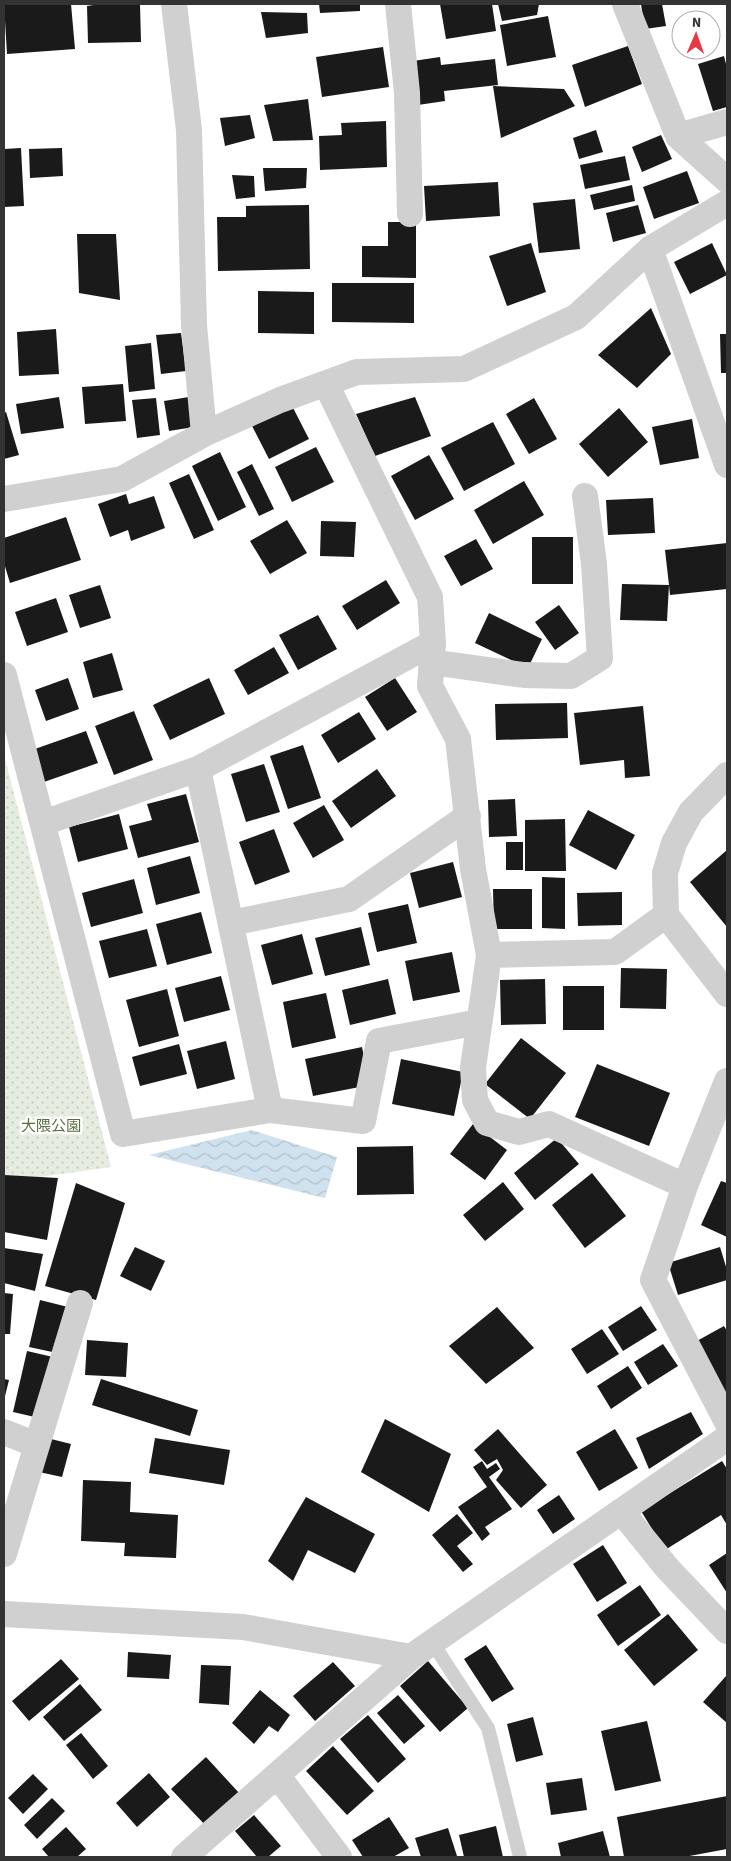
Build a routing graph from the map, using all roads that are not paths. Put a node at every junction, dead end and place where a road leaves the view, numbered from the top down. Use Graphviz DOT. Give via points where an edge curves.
graph roads {
  1 [pos="174,4"];
  2 [pos="398,4"];
  3 [pos="625,4"];
  4 [pos="727,122"];
  5 [pos="678,136"];
  6 [pos="727,180"];
  7 [pos="727,203"];
  8 [pos="410,214"];
  9 [pos="650,249"];
  10 [pos="326,384"];
  11 [pos="204,434"];
  12 [pos="727,465"];
  13 [pos="585,496"];
  14 [pos="4,499"];
  15 [pos="432,652"];
  16 [pos="4,675"];
  17 [pos="198,769"];
  18 [pos="727,775"];
  19 [pos="468,816"];
  20 [pos="43,823"];
  21 [pos="666,915"];
  22 [pos="231,923"];
  23 [pos="489,955"];
  24 [pos="727,994"];
  25 [pos="480,1022"];
  26 [pos="727,1081"];
  27 [pos="270,1110"];
  28 [pos="685,1186"];
  29 [pos="80,1303"];
  30 [pos="727,1422"];
  31 [pos="4,1432"];
  32 [pos="727,1438"];
  33 [pos="37,1444"];
  34 [pos="621,1512"];
  35 [pos="4,1554"];
  36 [pos="4,1614"];
  37 [pos="727,1631"];
  38 [pos="422,1650"];
  39 [pos="277,1775"];
  40 [pos="184,1857"];
  41 [pos="339,1857"];
  42 [pos="520,1857"];
  1 -- 11 [label="street" via="189,130 194,325"];
  2 -- 8 [label="street" via="407,93"];
  3 -- 5 [label="street"];
  4 -- 5 [label="street"];
  5 -- 6 [label="street"];
  7 -- 9 [label="street"];
  9 -- 10 [label="street" via="576,317 464,370 357,372"];
  9 -- 12 [label="street"];
  10 -- 11 [label="street" via="280,400"];
  10 -- 15 [label="street" via="430,597"];
  11 -- 14 [label="street" via="122,479"];
  13 -- 15 [label="street" via="594,564 600,658 571,676 524,676"];
  15 -- 17 [label="street"];
  15 -- 19 [label="street" via="430,686 458,739"];
  16 -- 20 [label="street"];
  17 -- 20 [label="street"];
  17 -- 22 [label="street"];
  18 -- 21 [label="street" via="691,812 674,843 665,873"];
  19 -- 22 [label="street" via="349,899"];
  19 -- 23 [label="street" via="473,869"];
  20 -- 27 [label="street" via="123,1134"];
  21 -- 23 [label="street" via="615,952"];
  21 -- 24 [label="street"];
  22 -- 27 [label="street"];
  23 -- 25 [label="street"];
  25 -- 27 [label="street" via="379,1041 363,1121"];
  25 -- 28 [label="street" via="473,1068 475,1100 487,1123 519,1132 550,1124"];
  26 -- 28 [label="street"];
  28 -- 30 [label="street" via="653,1280"];
  29 -- 33 [label="street"];
  31 -- 33 [label="street"];
  32 -- 34 [label="street"];
  33 -- 35 [label="street"];
  34 -- 37 [label="street" via="668,1569"];
  34 -- 38 [label="street"];
  36 -- 38 [label="street" via="244,1628"];
  38 -- 39 [label="street"];
  38 -- 42 [label="lane" via="488,1728"];
  39 -- 40 [label="street"];
  39 -- 41 [label="street"];
}
